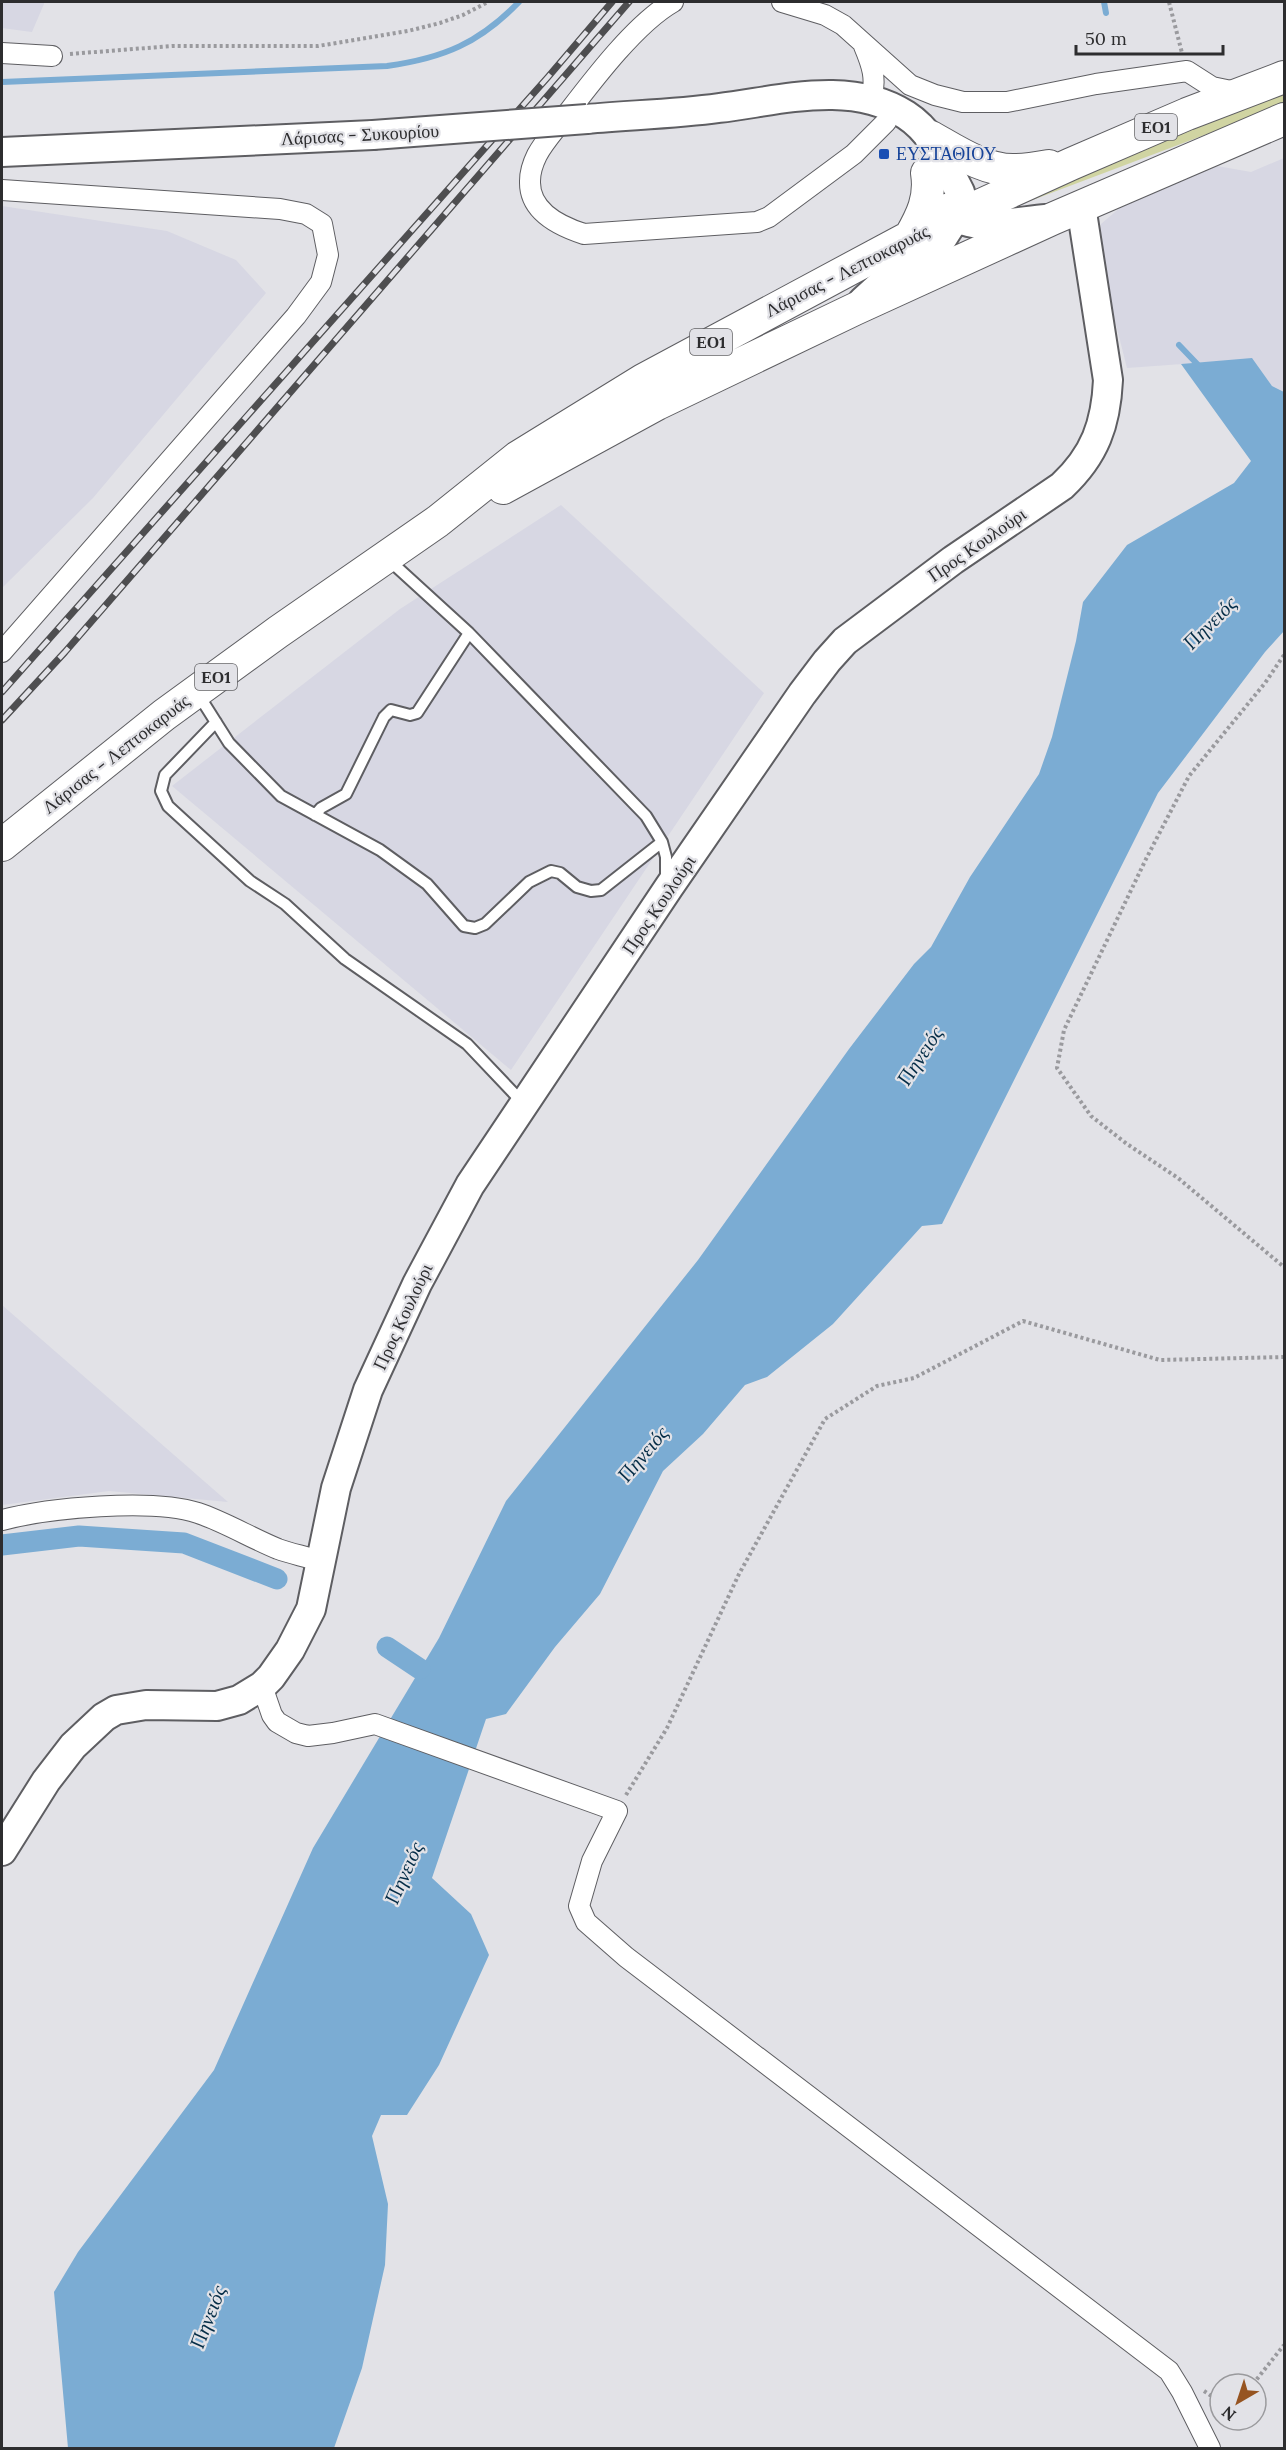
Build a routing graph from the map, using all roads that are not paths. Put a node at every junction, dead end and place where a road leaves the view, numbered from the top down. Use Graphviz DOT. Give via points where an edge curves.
graph roads {
  1 [pos="673,2"];
  2 [pos="782,2"];
  3 [pos="862,40"];
  4 [pos="2,53"];
  5 [pos="52,56"];
  6 [pos="1284,77"];
  7 [pos="1242,93"];
  8 [pos="878,111"];
  9 [pos="1284,119"];
  10 [pos="931,137"];
  11 [pos="2,152"];
  12 [pos="1071,164"];
  13 [pos="927,173"];
  14 [pos="2,190"];
  15 [pos="1081,206"];
  16 [pos="956,217"];
  17 [pos="1052,219"];
  18 [pos="910,237"];
  19 [pos="855,309"];
  20 [pos="438,521"];
  21 [pos="385,556"];
  22 [pos="469,633"];
  23 [pos="2,652"];
  24 [pos="197,691"];
  25 [pos="216,722"];
  26 [pos="315,815"];
  27 [pos="662,842"];
  28 [pos="2,845"];
  29 [pos="669,887"];
  30 [pos="525,1105"];
  31 [pos="2,1520"];
  32 [pos="322,1562"];
  33 [pos="262,1686"];
  34 [pos="2,1851"];
  35 [pos="1210,2448"];
  1 -- 8 [label="street" via="645,23 598,76 533,162 530,182 534,200 539,209 565,228 584,234 757,222 854,154"];
  2 -- 3 [label="street" via="825,15"];
  3 -- 7 [label="street" via="910,86 963,102 1007,102 1187,71 1212,87"];
  3 -- 8 [label="street" via="874,74"];
  4 -- 5 [label="street"];
  6 -- 7 [label="main road, Λάρισας - Λεπτοκαρυάς / ΕΟ1"];
  7 -- 12 [label="main road, Λάρισας - Λεπτοκαρυάς / ΕΟ1"];
  8 -- 10 [label="street, Λάρισας - Συκουρίου" via="894,108"];
  8 -- 11 [label="street, Λάρισας - Συκουρίου, bridge" via="719,108 373,135"];
  8 -- 13 [label="street, Λάρισας - Συκουρίου" via="916,148"];
  9 -- 15 [label="main road, Λάρισας - Λεπτοκαρυάς / ΕΟ1"];
  10 -- 12 [label="main road" via="992,167 1014,170"];
  10 -- 16 [label="street, Λάρισας - Συκουρίου" via="961,197"];
  12 -- 16 [label="main road, Λάρισας - Λεπτοκαρυάς / ΕΟ1"];
  13 -- 16 [label="street, Λάρισας - Συκουρίου" via="946,210"];
  13 -- 18 [label="main road" via="927,200"];
  14 -- 23 [label="street" via="306,214 322,224 328,255 321,282 296,316"];
  15 -- 17 [label="main road, Λάρισας - Λεπτοκαρυάς / ΕΟ1"];
  15 -- 29 [label="street, Προς Κουλούρι" via="1108,380 1107,408 1089,456 1062,486 953,560 845,641 802,694"];
  16 -- 17 [label="street" via="974,223"];
  16 -- 18 [label="main road, Λάρισας - Λεπτοκαρυάς / ΕΟ1"];
  16 -- 19 [label="street" via="932,249 897,270"];
  17 -- 19 [label="main road, Λάρισας - Λεπτοκαρυάς / ΕΟ1"];
  18 -- 20 [label="main road, Λάρισας - Λεπτοκαρυάς / ΕΟ1" via="634,385 518,457"];
  19 -- 20 [label="main road, Λάρισας - Λεπτοκαρυάς / ΕΟ1" via="657,404"];
  20 -- 21 [label="main road, Λάρισας - Λεπτοκαρυάς / ΕΟ1"];
  21 -- 22 [label="lane"];
  21 -- 24 [label="main road, Λάρισας - Λεπτοκαρυάς / ΕΟ1"];
  22 -- 26 [label="lane" via="417,713 391,710 346,794"];
  22 -- 27 [label="lane" via="628,796"];
  24 -- 25 [label="lane"];
  24 -- 28 [label="main road, Λάρισας - Λεπτοκαρυάς / ΕΟ1"];
  25 -- 26 [label="lane" via="229,743 281,796"];
  25 -- 30 [label="lane" via="165,776 161,791 168,806 250,881 285,904 345,959 467,1044"];
  26 -- 27 [label="lane" via="389,857 427,884 464,926 475,928 485,924 529,882 550,872 560,873 577,887 601,890"];
  27 -- 29 [label="lane"];
  29 -- 30 [label="street, Προς Κουλούρι"];
  30 -- 32 [label="street, Προς Κουλούρι" via="470,1185 417,1284 368,1390 336,1488"];
  31 -- 32 [label="street" via="90,1507 158,1507 197,1513 279,1549"];
  32 -- 33 [label="street, Προς Κουλούρι" via="306,1622 284,1660"];
  33 -- 34 [label="street, Προς Κουλούρι" via="239,1700 217,1706 146,1704 116,1710 104,1717 73,1746 46,1781"];
  33 -- 35 [label="street" via="277,1722 296,1733 308,1736 375,1724 617,1811 592,1861 579,1906 586,1922 626,1957 1169,2371"];
}
